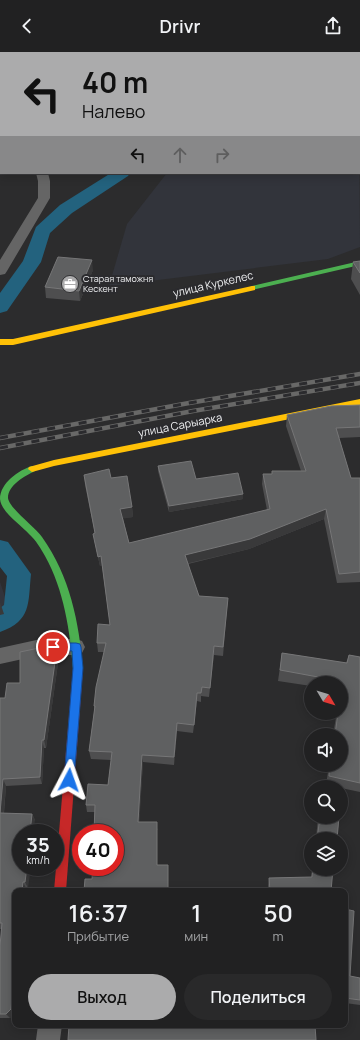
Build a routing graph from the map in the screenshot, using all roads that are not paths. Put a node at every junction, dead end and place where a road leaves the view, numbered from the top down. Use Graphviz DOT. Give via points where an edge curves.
graph roads {
  1 [pos="42,174"];
  2 [pos="360,263"];
  3 [pos="0,271"];
  4 [pos="0,342"];
  5 [pos="360,402"];
  6 [pos="76,647"];
  7 [pos="0,656"];
  8 [pos="60,888"];
  9 [pos="50,1028"];
  10 [pos="48,1040"];
  1 -- 3 [label="street" via="44,198"];
  2 -- 4 [label="street, улица Куркелес" via="13,342"];
  5 -- 6 [label="street, улица Сарыарка" via="54,463 26,471 9,485 4,498 6,505 35,534 50,556 62,582"];
  6 -- 7 [label="street" via="41,647"];
  6 -- 8 [label="street" via="78,668"];
  9 -- 10 [label="street"];
}
